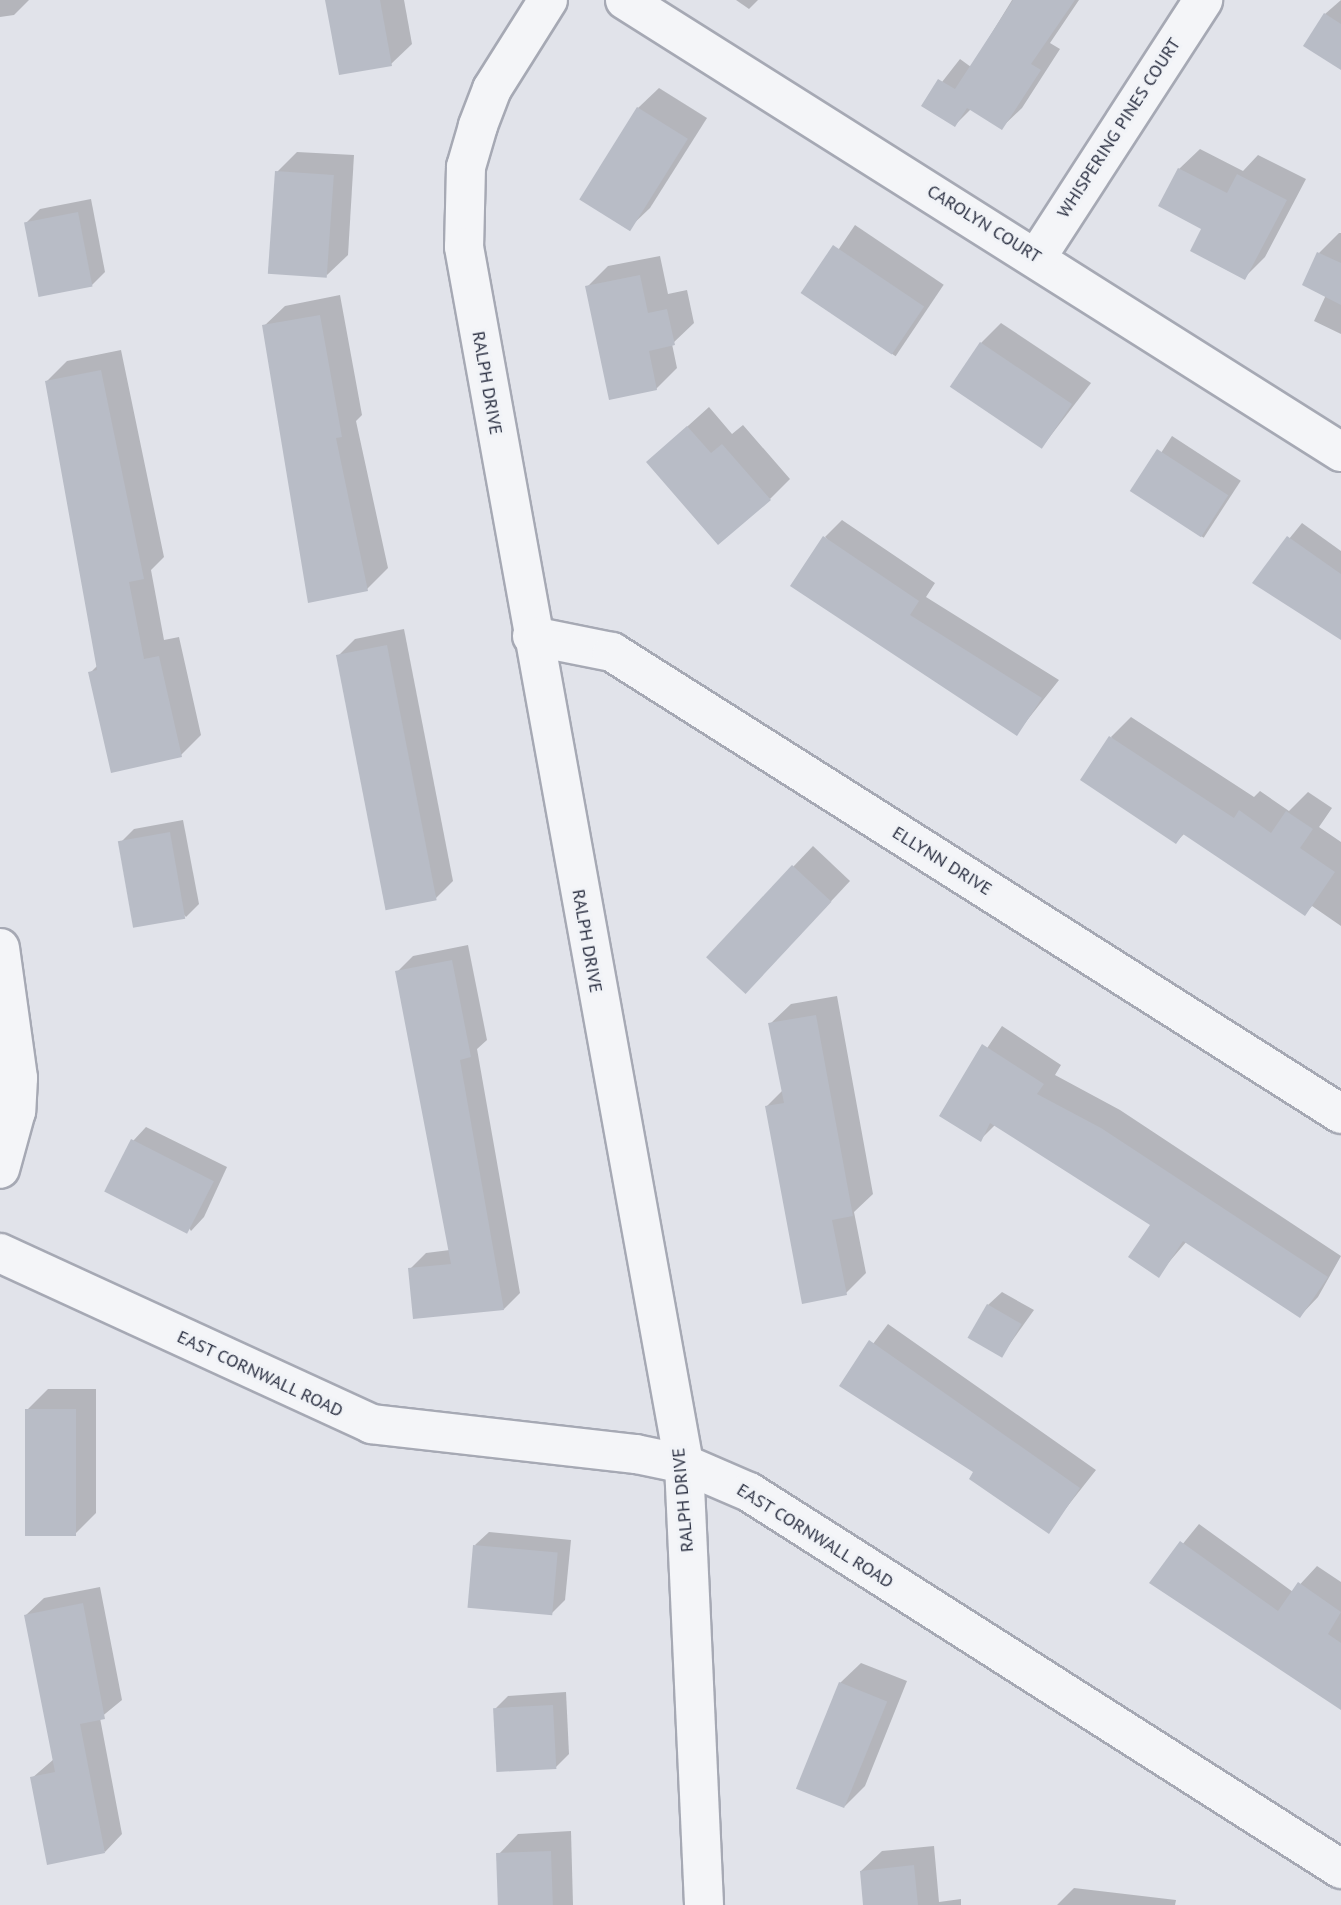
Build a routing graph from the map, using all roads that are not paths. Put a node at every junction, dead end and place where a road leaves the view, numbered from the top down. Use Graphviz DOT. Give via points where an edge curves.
graph roads {
  1 [pos="548,0"];
  2 [pos="625,0"];
  3 [pos="1203,0"];
  4 [pos="1037,257"];
  5 [pos="1341,452"];
  6 [pos="532,636"];
  7 [pos="0,948"];
  8 [pos="1341,1114"];
  9 [pos="0,1170"];
  10 [pos="0,1253"];
  11 [pos="684,1464"];
  12 [pos="1341,1869"];
  13 [pos="704,1905"];
  1 -- 6 [label="street, RALPH DRIVE" via="492,89 466,167 461,207"];
  2 -- 4 [label="street, CAROLYN COURT"];
  3 -- 4 [label="street, WHISPERING PINES COURT"];
  4 -- 5 [label="street, CAROLYN COURT"];
  6 -- 8 [label="street, ELLYNN DRIVE" via="612,652"];
  6 -- 11 [label="street, RALPH DRIVE"];
  7 -- 9 [label="street" via="18,1078 16,1111"];
  10 -- 11 [label="street, EAST CORNWALL ROAD" via="371,1424"];
  11 -- 12 [label="street, EAST CORNWALL ROAD" via="749,1492"];
  11 -- 13 [label="street, RALPH DRIVE"];
}
